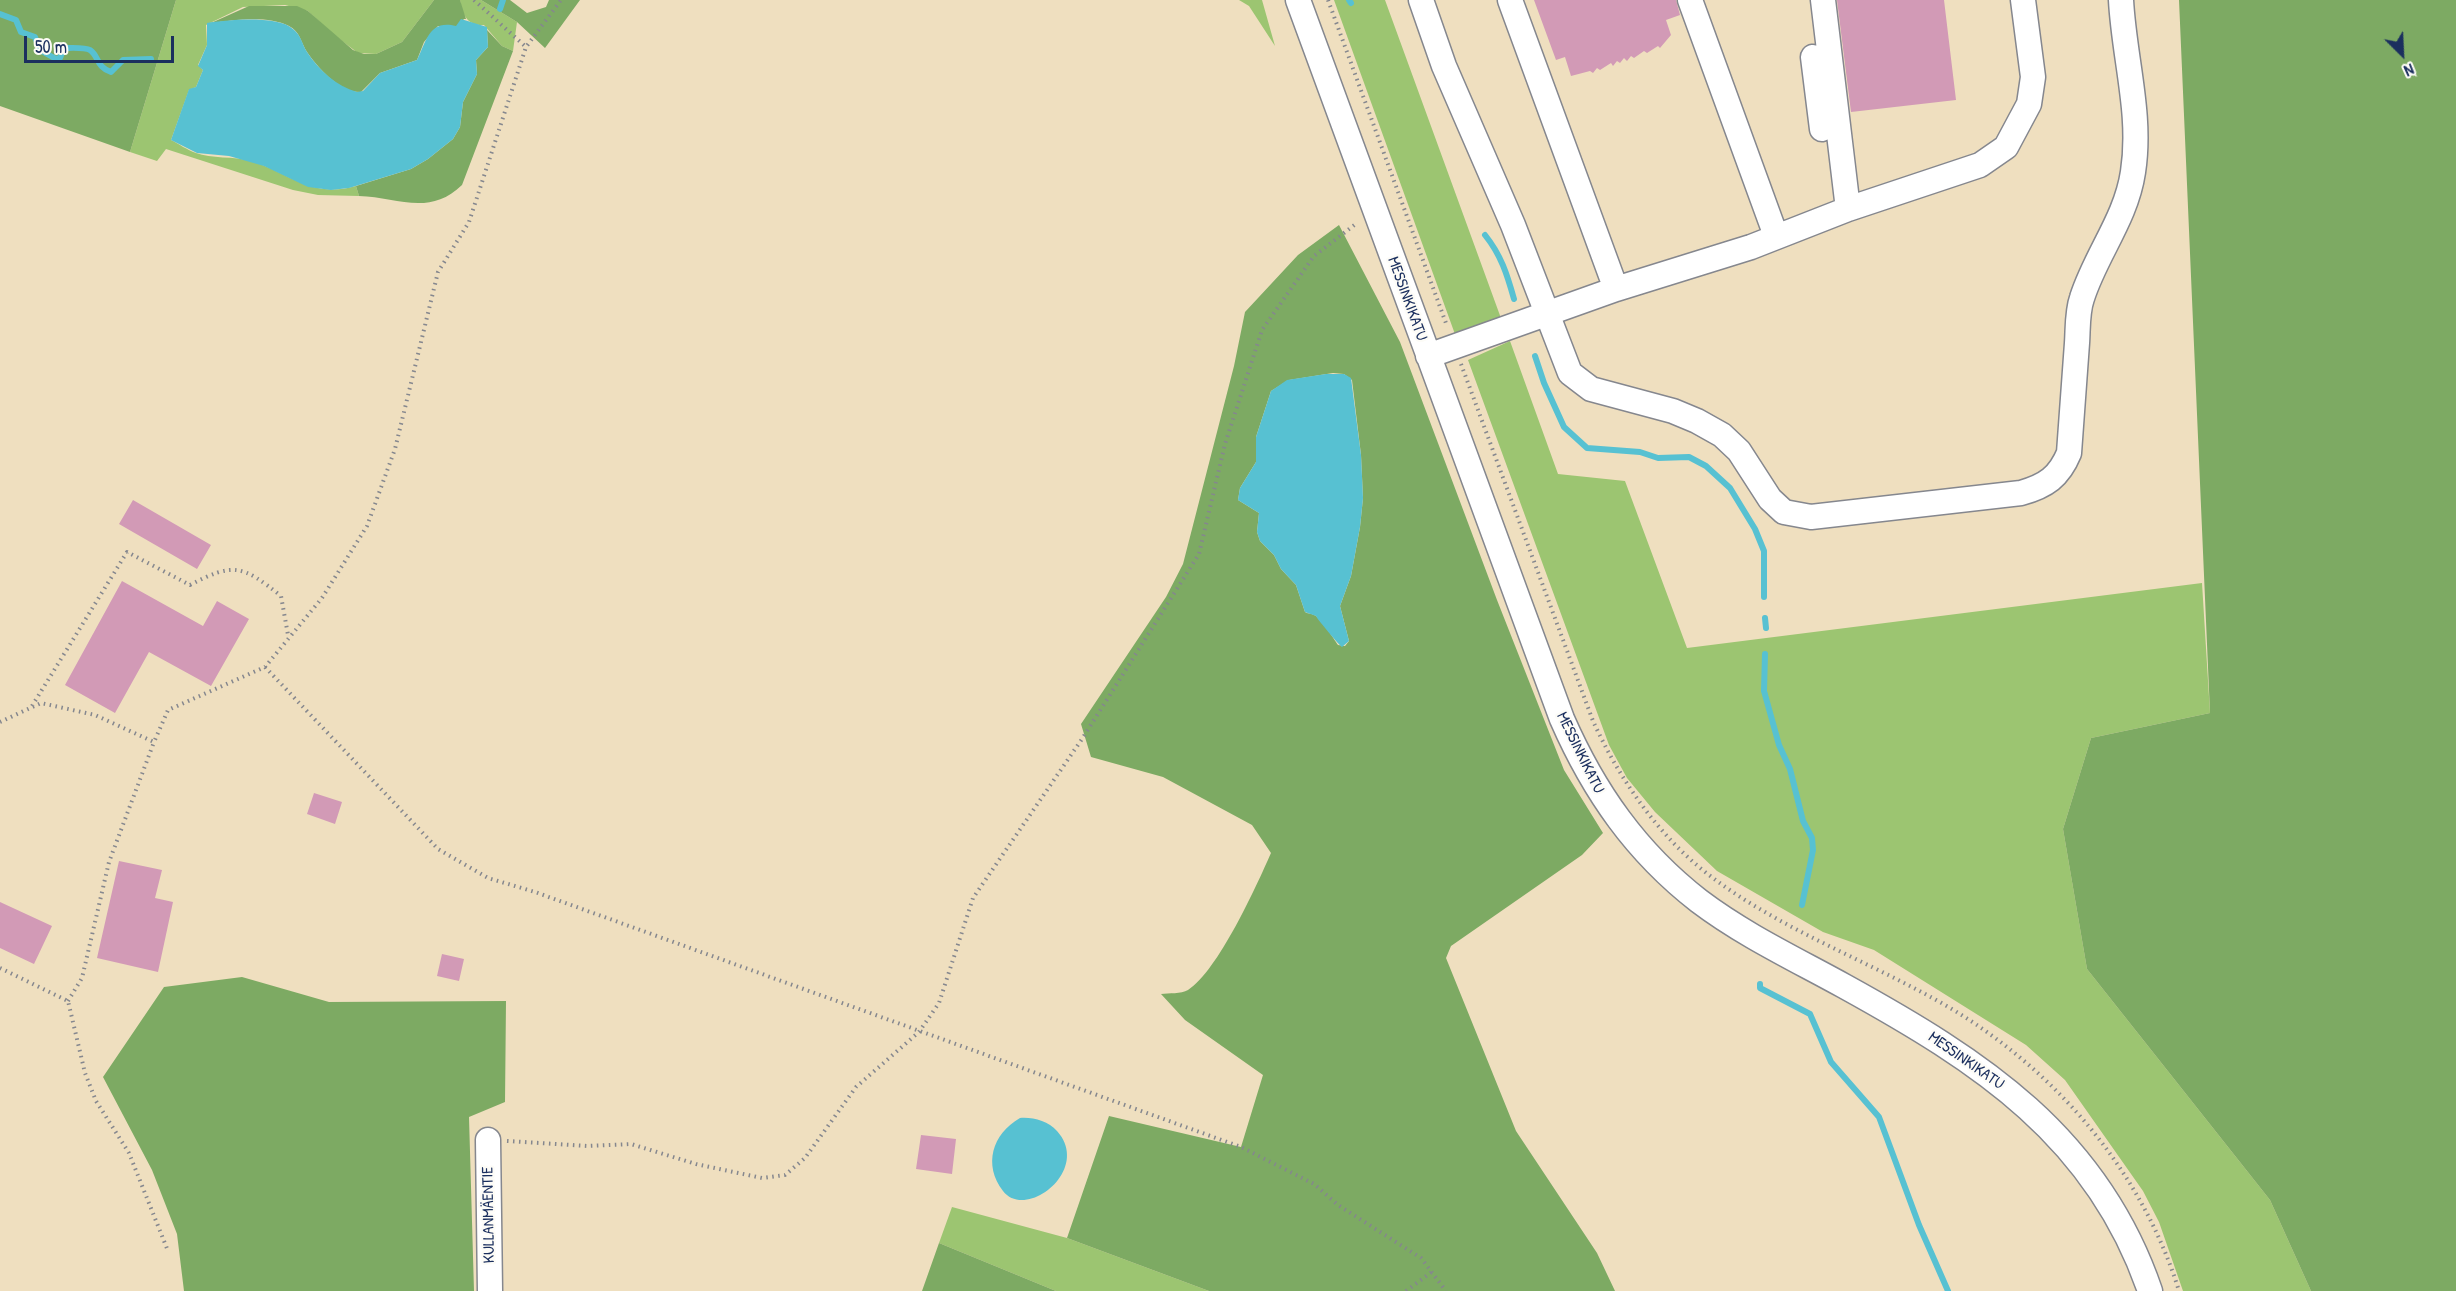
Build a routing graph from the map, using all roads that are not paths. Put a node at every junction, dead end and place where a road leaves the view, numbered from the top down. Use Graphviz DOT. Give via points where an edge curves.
graph roads {
  1 [pos="1298,0"];
  2 [pos="1421,0"];
  3 [pos="1510,0"];
  4 [pos="1690,0"];
  5 [pos="1823,0"];
  6 [pos="2024,0"];
  7 [pos="2121,0"];
  8 [pos="1813,57"];
  9 [pos="1841,211"];
  10 [pos="1776,236"];
  11 [pos="1616,289"];
  12 [pos="1546,315"];
  13 [pos="1428,356"];
  14 [pos="488,1140"];
  15 [pos="490,1291"];
  16 [pos="2150,1291"];
  1 -- 13 [label="street, MESSINKIKATU"];
  2 -- 12 [label="street"];
  3 -- 11 [label="street"];
  4 -- 10 [label="street"];
  5 -- 9 [label="street"];
  6 -- 9 [label="street" via="2033,77 2029,104 2006,147 1980,165"];
  7 -- 12 [label="street" via="2135,92 2134,170 2127,203 2093,268 2081,301 2069,453 2050,482 1993,498 1796,516 1784,512 1770,499 1739,451 1722,435 1673,411 1611,397 1578,381 1564,363"];
  8 -- 9 [label="street"];
  9 -- 10 [label="street"];
  10 -- 11 [label="street"];
  11 -- 12 [label="street"];
  12 -- 13 [label="street"];
  13 -- 16 [label="street, MESSINKIKATU" via="1562,719 1610,809 1667,872 1717,914 1976,1065 2051,1128 2092,1180 2136,1253"];
  14 -- 15 [label="street, KULLANMÄENTIE"];
}
